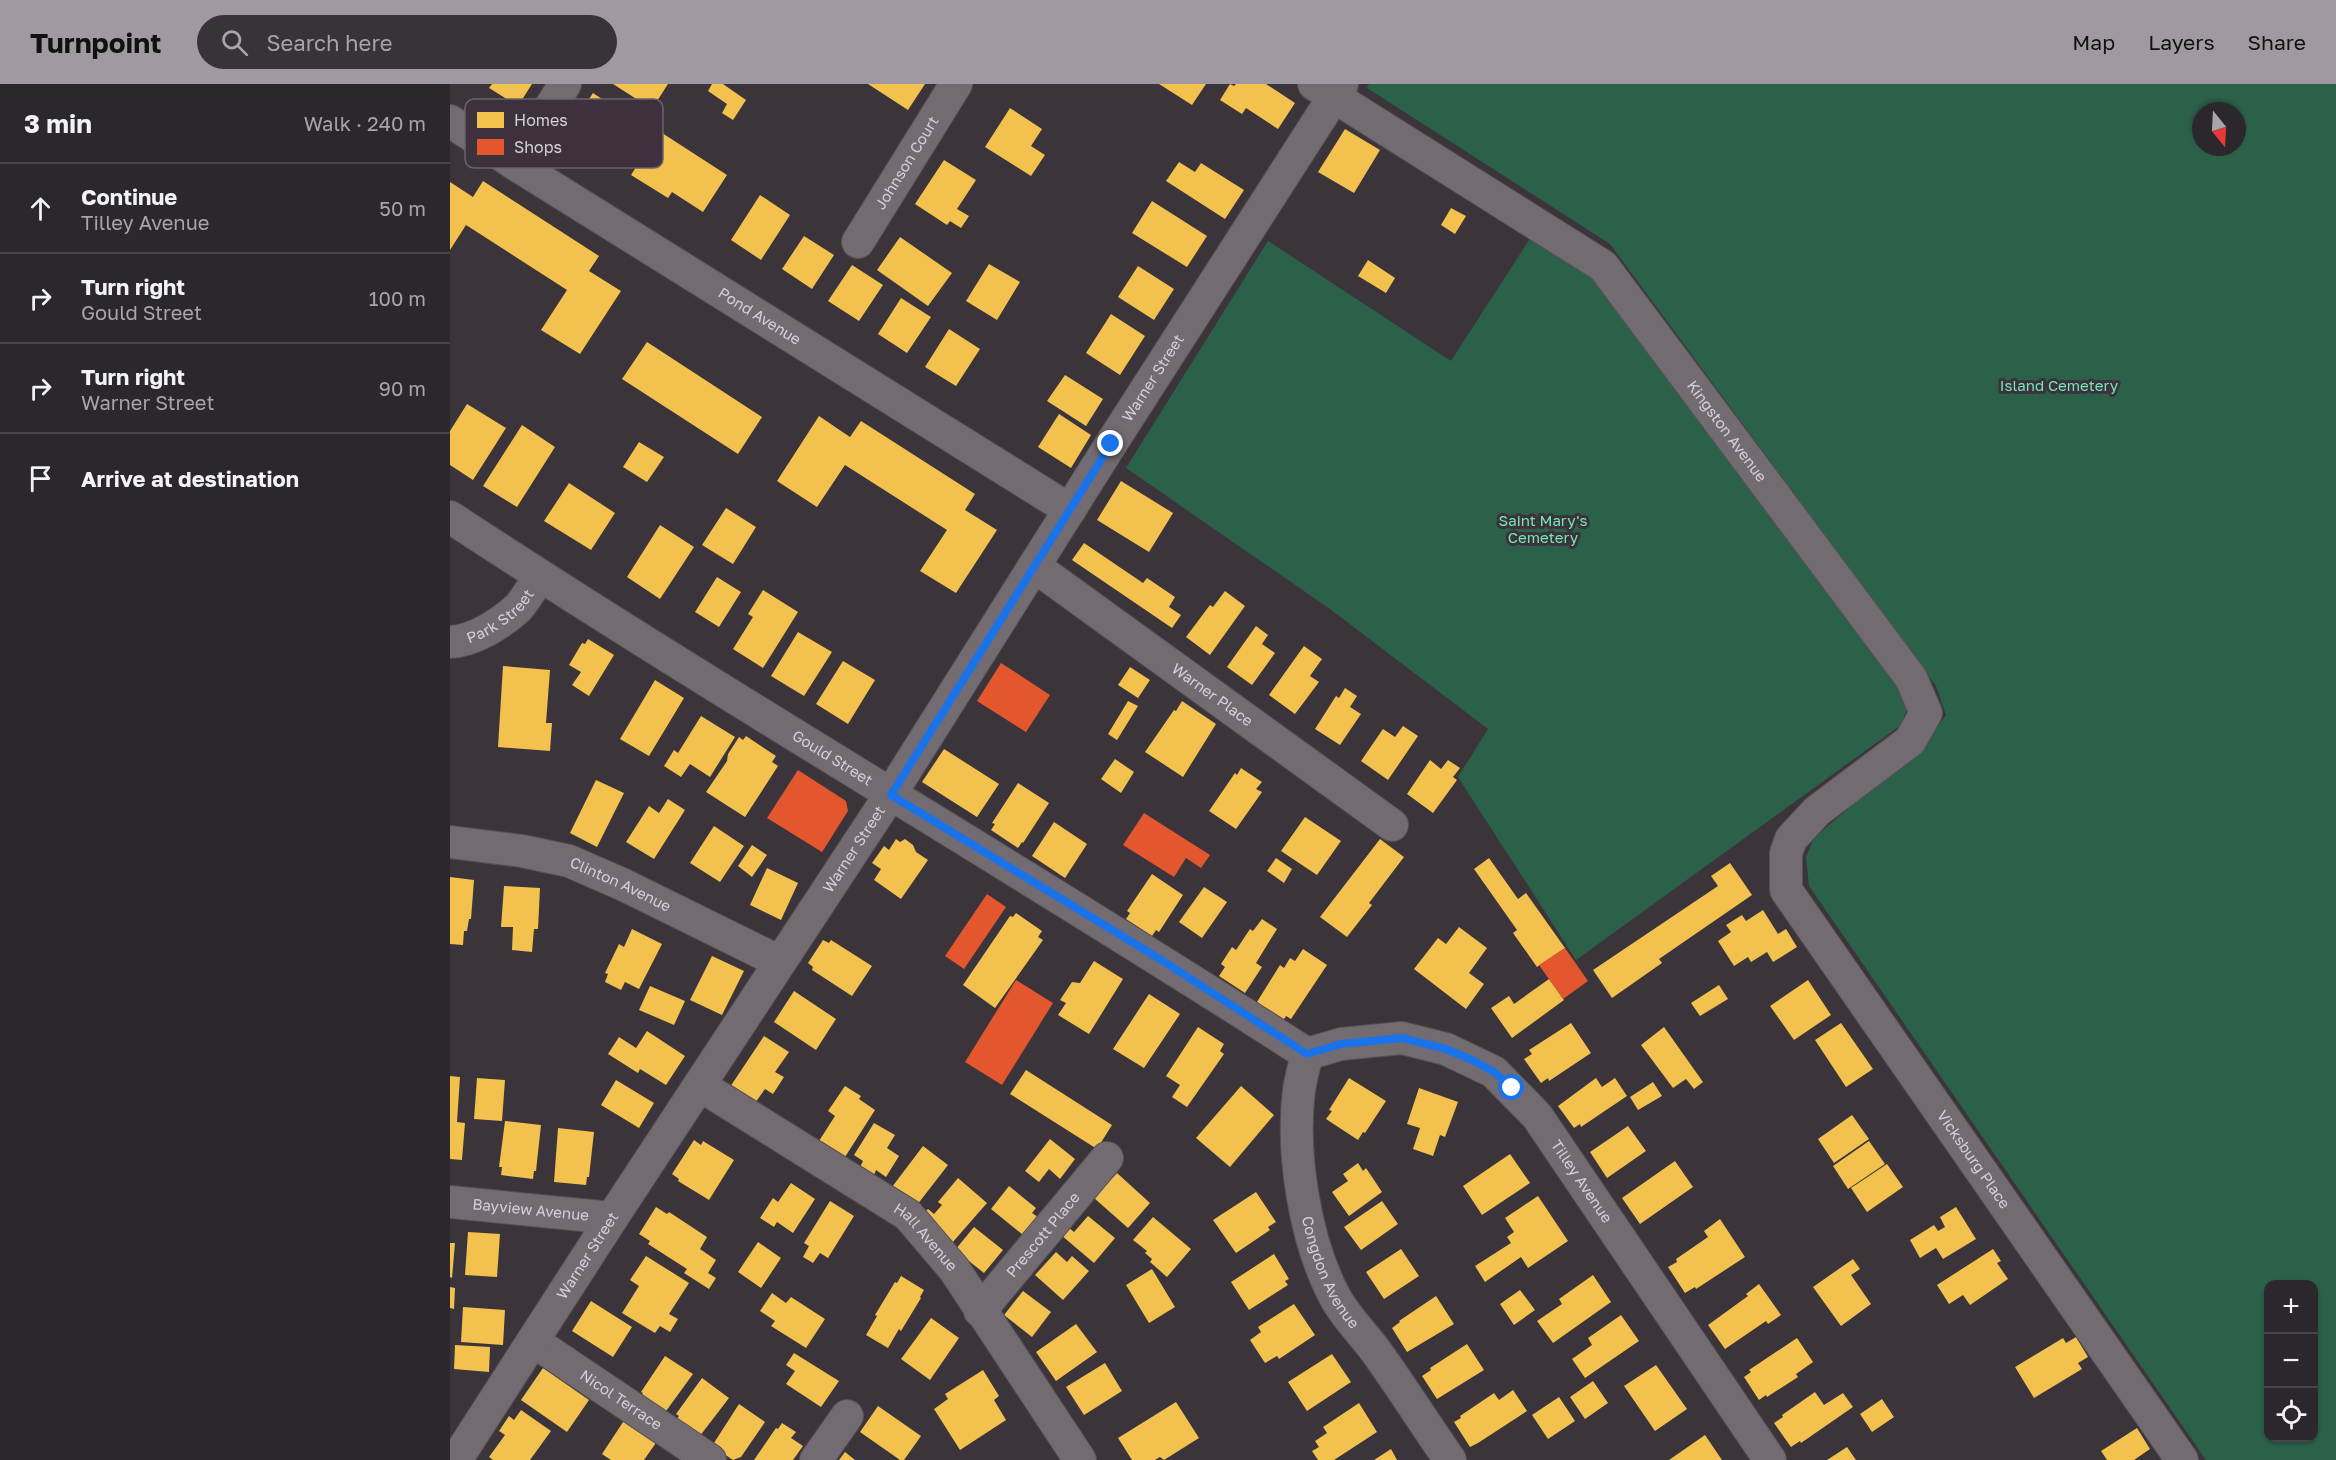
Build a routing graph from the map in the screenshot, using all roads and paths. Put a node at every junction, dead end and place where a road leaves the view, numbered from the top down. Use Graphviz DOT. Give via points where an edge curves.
graph roads {
  1 [pos="565,84"];
  2 [pos="956,84"];
  3 [pos="1331,88"];
  4 [pos="556,99"];
  5 [pos="450,121"];
  6 [pos="465,131"];
  7 [pos="521,168"];
  8 [pos="858,242"];
  9 [pos="1070,510"];
  10 [pos="450,517"];
  11 [pos="1034,566"];
  12 [pos="540,576"];
  13 [pos="450,642"];
  14 [pos="891,795"];
  15 [pos="1392,825"];
  16 [pos="450,842"];
  17 [pos="1786,853"];
  18 [pos="780,962"];
  19 [pos="1307,1054"];
  20 [pos="700,1086"];
  21 [pos="1107,1158"];
  22 [pos="450,1202"];
  23 [pos="612,1218"];
  24 [pos="980,1311"];
  25 [pos="532,1341"];
  26 [pos="847,1416"];
  27 [pos="456,1460"];
  28 [pos="710,1460"];
  29 [pos="816,1460"];
  30 [pos="1080,1460"];
  31 [pos="1450,1460"];
  32 [pos="1770,1460"];
  33 [pos="2182,1460"];
  1 -- 4 [label="street"];
  2 -- 8 [label="street, Johnson Court"];
  3 -- 9 [label="street, Warner Street"];
  3 -- 17 [label="street, Kingston Avenue" via="1603,266 1911,678 1926,713 1910,741 1817,811 1791,839"];
  5 -- 6 [label="street, Pond Avenue"];
  7 -- 9 [label="street, Pond Avenue"];
  9 -- 11 [label="street, Warner Street"];
  10 -- 12 [label="street, Gould Street"];
  11 -- 14 [label="street, Warner Street"];
  11 -- 15 [label="street, Warner Place"];
  12 -- 13 [label="street, Park Street" via="519,607 489,630"];
  12 -- 14 [label="street, Gould Street"];
  14 -- 18 [label="street, Warner Street"];
  14 -- 19 [label="street, Gould Street"];
  16 -- 18 [label="street, Clinton Avenue" via="569,861"];
  17 -- 33 [label="street, Vicksburg Place" via="1786,890"];
  18 -- 20 [label="street, Warner Street"];
  19 -- 31 [label="street, Congdon Avenue" via="1299,1089 1300,1168 1311,1231 1326,1275 1349,1319 1375,1350"];
  19 -- 32 [label="street, Tilley Avenue" via="1341,1044 1402,1038 1446,1049 1494,1072 1537,1116"];
  20 -- 23 [label="street, Warner Street"];
  20 -- 24 [label="street, Hall Avenue" via="908,1215 954,1269"];
  21 -- 24 [label="street, Prescott Place"];
  22 -- 23 [label="street, Bayview Avenue"];
  23 -- 25 [label="street, Warner Street"];
  24 -- 30 [label="street, Hall Avenue"];
  25 -- 27 [label="street, Warner Street"];
  25 -- 28 [label="street, Nicol Terrace"];
  26 -- 29 [label="street"];
}
